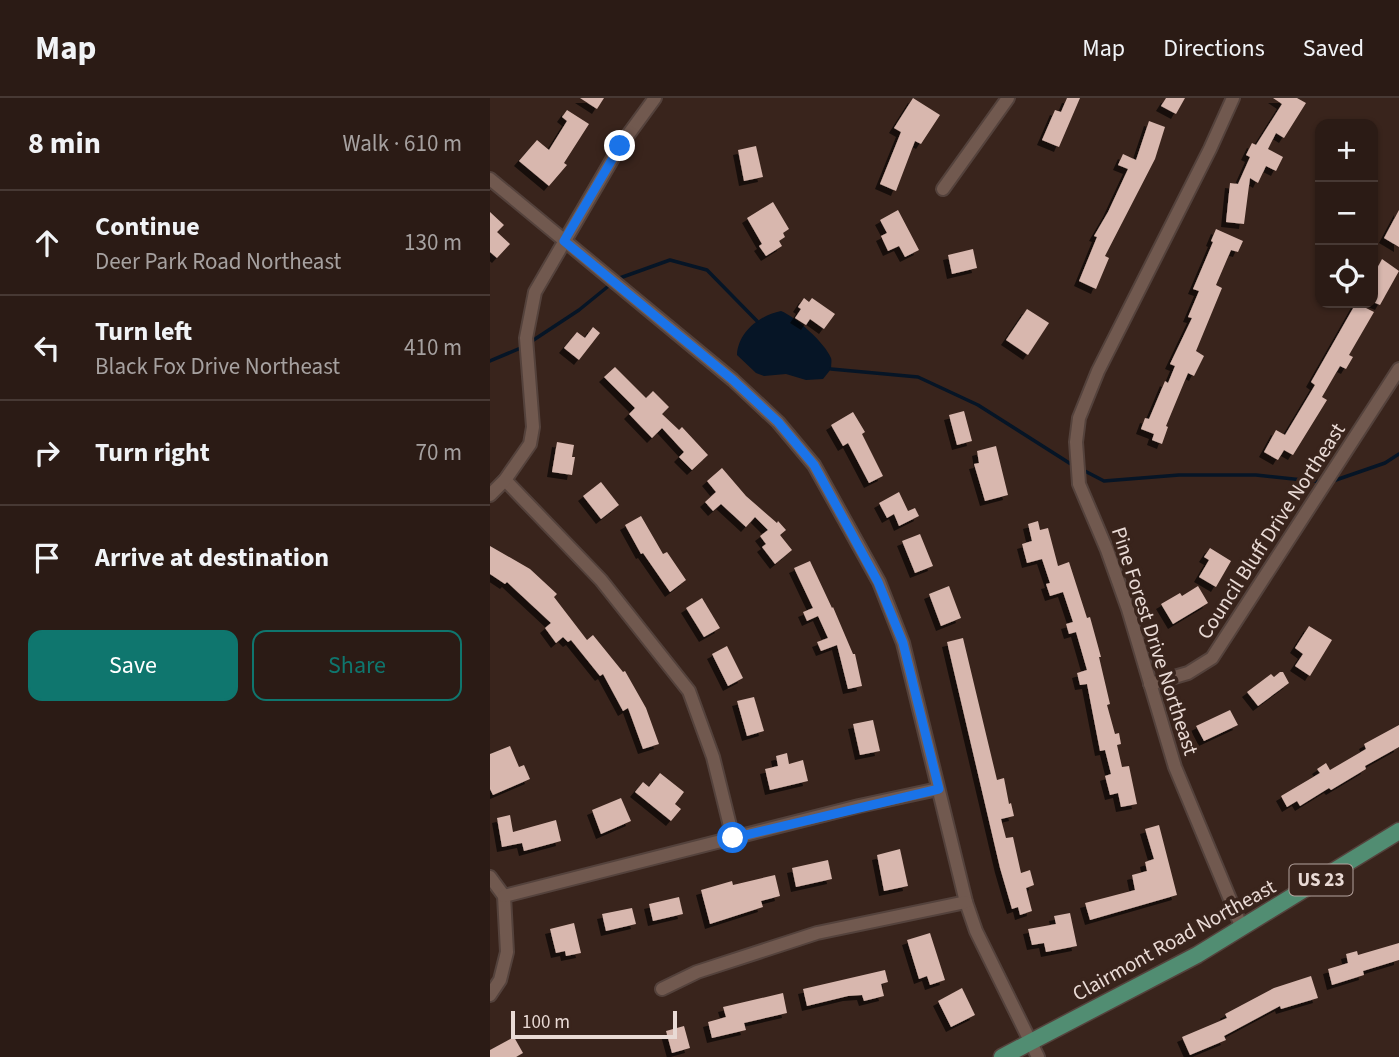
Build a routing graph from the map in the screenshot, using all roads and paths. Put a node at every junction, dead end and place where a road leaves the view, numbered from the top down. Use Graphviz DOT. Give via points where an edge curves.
graph roads {
  1 [pos="654,98"];
  2 [pos="1008,98"];
  3 [pos="1233,98"];
  4 [pos="490,179"];
  5 [pos="943,189"];
  6 [pos="564,241"];
  7 [pos="1399,369"];
  8 [pos="505,480"];
  9 [pos="490,495"];
  10 [pos="1150,684"];
  11 [pos="939,789"];
  12 [pos="1399,831"];
  13 [pos="733,838"];
  14 [pos="490,877"];
  15 [pos="503,896"];
  16 [pos="966,902"];
  17 [pos="1242,928"];
  18 [pos="662,989"];
  19 [pos="490,995"];
  20 [pos="1031,1042"];
  21 [pos="1002,1057"];
  22 [pos="1038,1057"];
  1 -- 6 [label="street"];
  2 -- 5 [label="street"];
  3 -- 10 [label="street, Pine Forest Drive Northeast" via="1079,418 1079,484 1111,562"];
  4 -- 6 [label="street"];
  6 -- 8 [label="street" via="535,292 526,338 533,427 530,444"];
  6 -- 11 [label="street" via="733,380 778,422 814,465 878,582 903,643"];
  7 -- 10 [label="street, Council Bluff Drive Northeast" via="1212,658 1188,673"];
  8 -- 9 [label="street"];
  8 -- 13 [label="street" via="601,580 689,691 713,757"];
  10 -- 17 [label="street, Pine Forest Drive Northeast" via="1175,767"];
  11 -- 13 [label="street"];
  11 -- 16 [label="street"];
  12 -- 17 [label="main road, Clairmont Road Northeast / US 23"];
  13 -- 15 [label="street"];
  14 -- 15 [label="street"];
  15 -- 19 [label="street" via="507,952 500,980"];
  16 -- 18 [label="street" via="817,933 697,972"];
  16 -- 20 [label="street"];
  17 -- 20 [label="main road, Clairmont Road Northeast / US 23"];
  20 -- 21 [label="main road, Clairmont Road Northeast / US 23"];
  20 -- 22 [label="street"];
}
